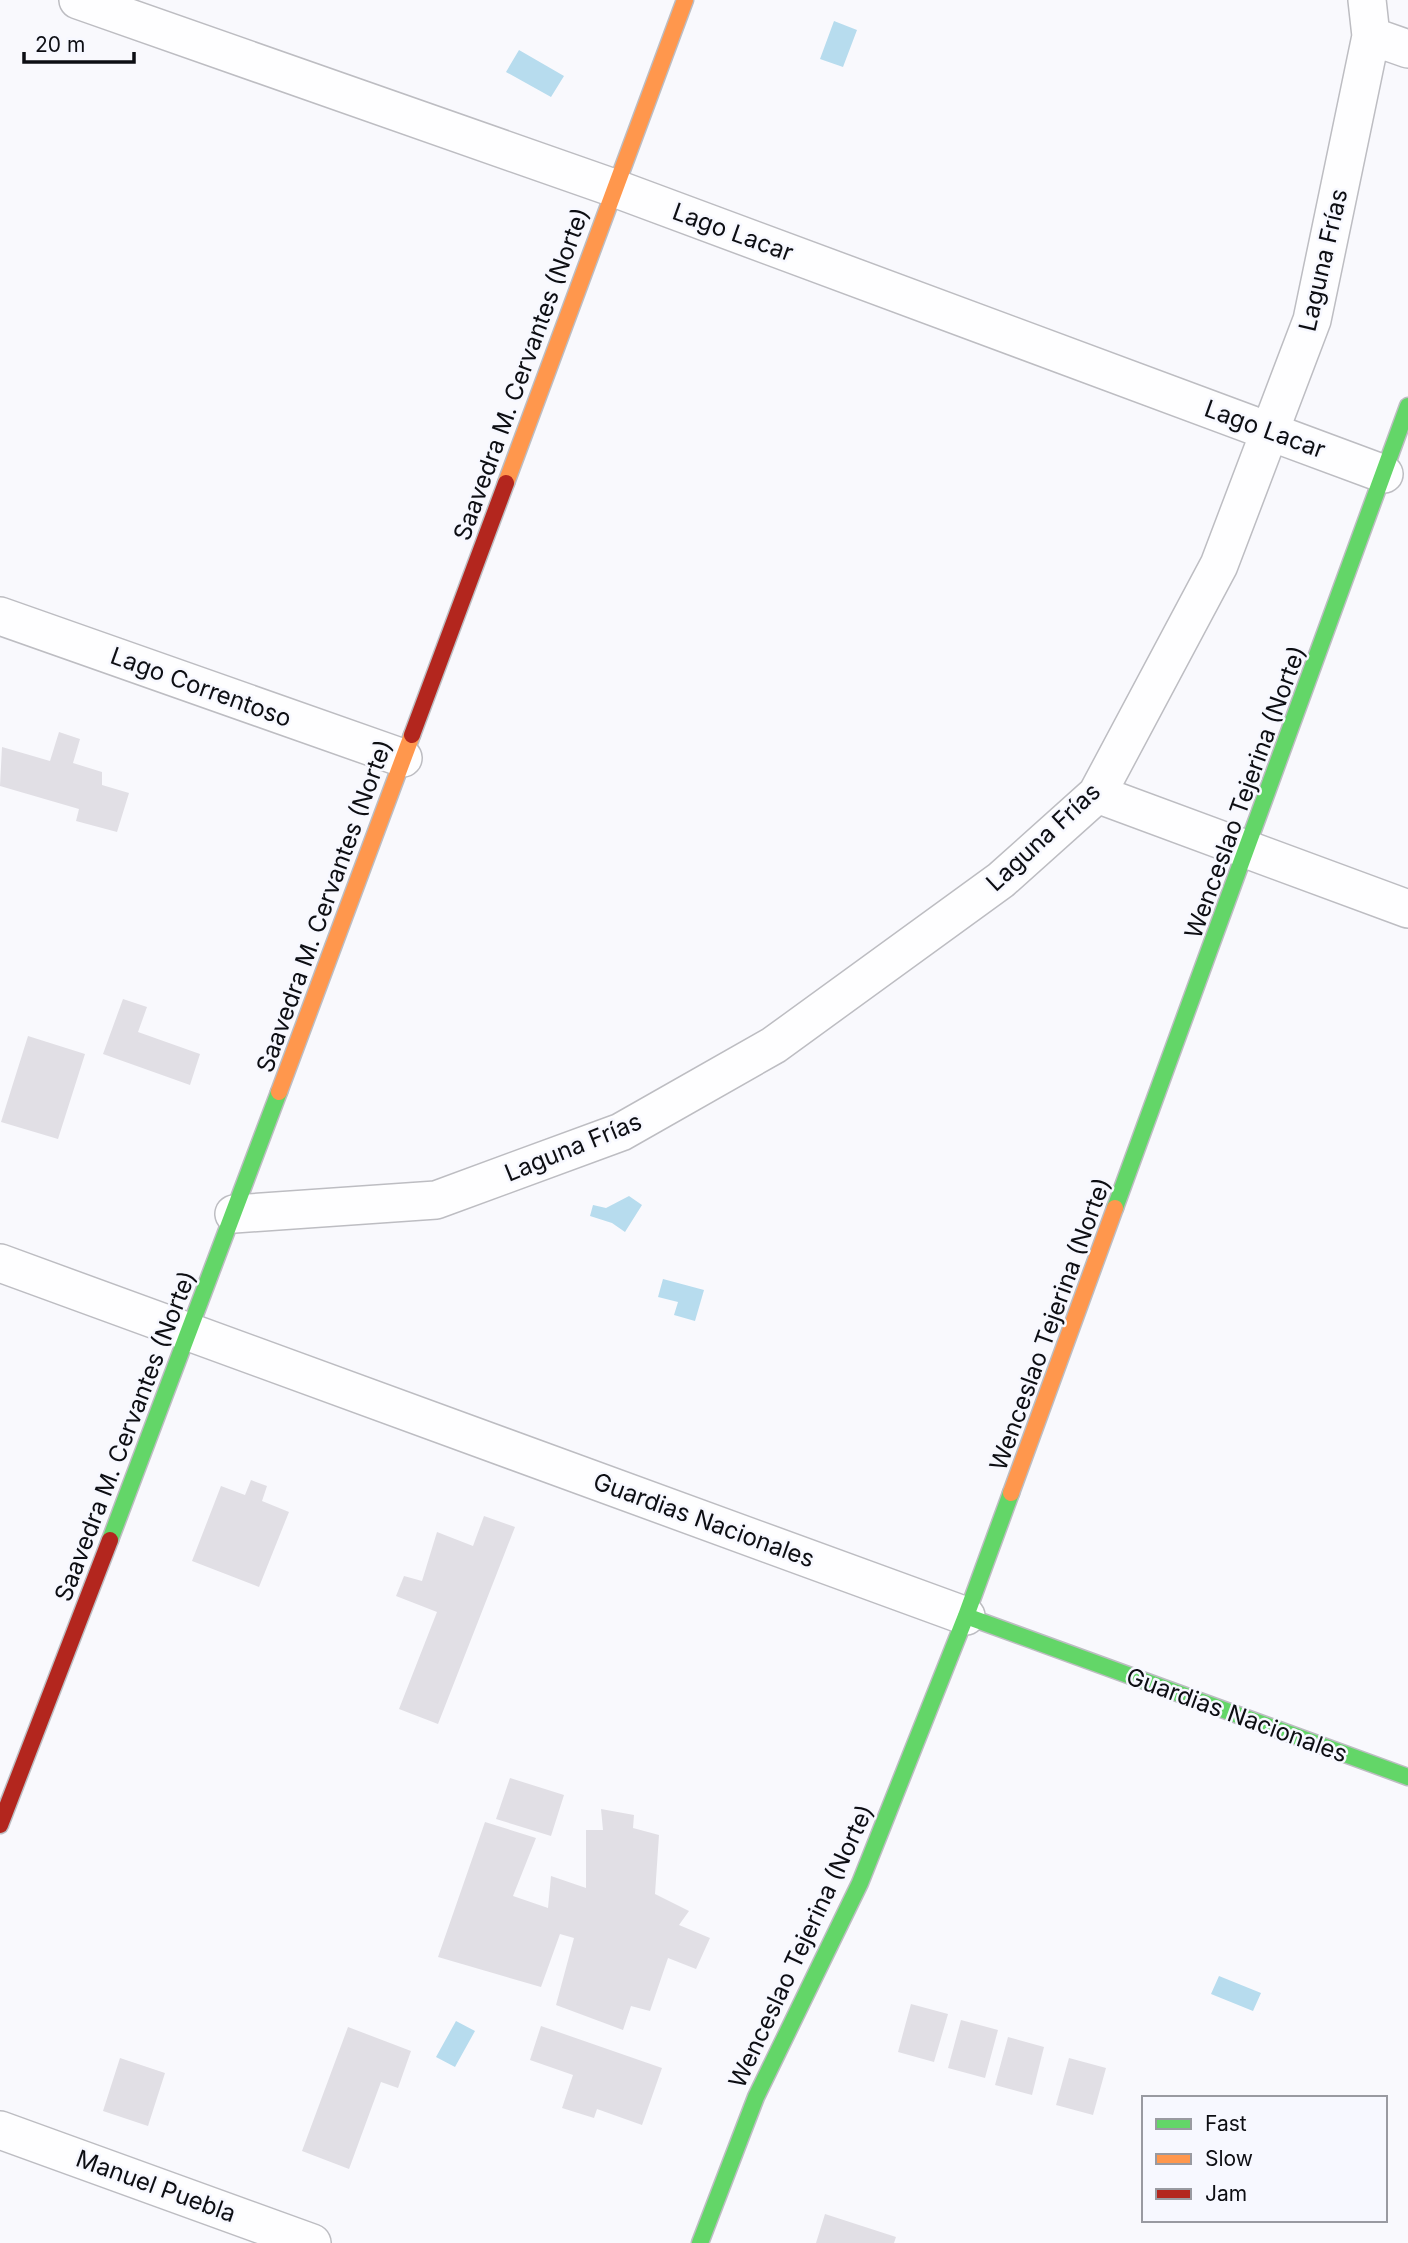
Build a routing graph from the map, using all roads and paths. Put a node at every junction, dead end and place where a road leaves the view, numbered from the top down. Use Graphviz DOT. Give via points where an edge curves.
graph roads {
  1 [pos="78,0"];
  2 [pos="685,0"];
  3 [pos="1367,0"];
  4 [pos="1371,36"];
  5 [pos="1408,49"];
  6 [pos="614,188"];
  7 [pos="1408,407"];
  8 [pos="1270,431"];
  9 [pos="1384,474"];
  10 [pos="0,615"];
  11 [pos="403,758"];
  12 [pos="1097,794"];
  13 [pos="1248,850"];
  14 [pos="1408,909"];
  15 [pos="234,1214"];
  16 [pos="0,1263"];
  17 [pos="190,1332"];
  18 [pos="966,1616"];
  19 [pos="1408,1777"];
  20 [pos="0,1825"];
  21 [pos="0,2130"];
  22 [pos="312,2243"];
  23 [pos="700,2243"];
  1 -- 6 [label="street, Lago Lacar"];
  2 -- 6 [label="main road, Saavedra M. Cervantes (Norte)"];
  3 -- 4 [label="street, Laguna Frías"];
  4 -- 5 [label="street"];
  4 -- 8 [label="street, Laguna Frías" via="1312,320"];
  6 -- 8 [label="street, Lago Lacar"];
  6 -- 11 [label="main road, Saavedra M. Cervantes (Norte)"];
  7 -- 9 [label="main road, Wenceslao Tejerina (Norte)"];
  8 -- 9 [label="street, Lago Lacar"];
  8 -- 12 [label="street, Laguna Frías" via="1219,565"];
  9 -- 13 [label="main road, Wenceslao Tejerina (Norte)"];
  10 -- 11 [label="street, Lago Correntoso"];
  11 -- 15 [label="main road, Saavedra M. Cervantes (Norte)"];
  12 -- 13 [label="street"];
  12 -- 15 [label="street, Laguna Frías" via="1000,880 785,1038 621,1132 436,1200"];
  13 -- 14 [label="street"];
  13 -- 18 [label="main road, Wenceslao Tejerina (Norte)"];
  15 -- 17 [label="main road, Saavedra M. Cervantes (Norte)"];
  16 -- 17 [label="street, Guardias Nacionales"];
  17 -- 18 [label="street, Guardias Nacionales"];
  17 -- 20 [label="main road, Saavedra M. Cervantes (Norte)"];
  18 -- 19 [label="main road, Guardias Nacionales"];
  18 -- 23 [label="main road, Wenceslao Tejerina (Norte)" via="860,1883 756,2097"];
  21 -- 22 [label="street, Manuel Puebla"];
}
